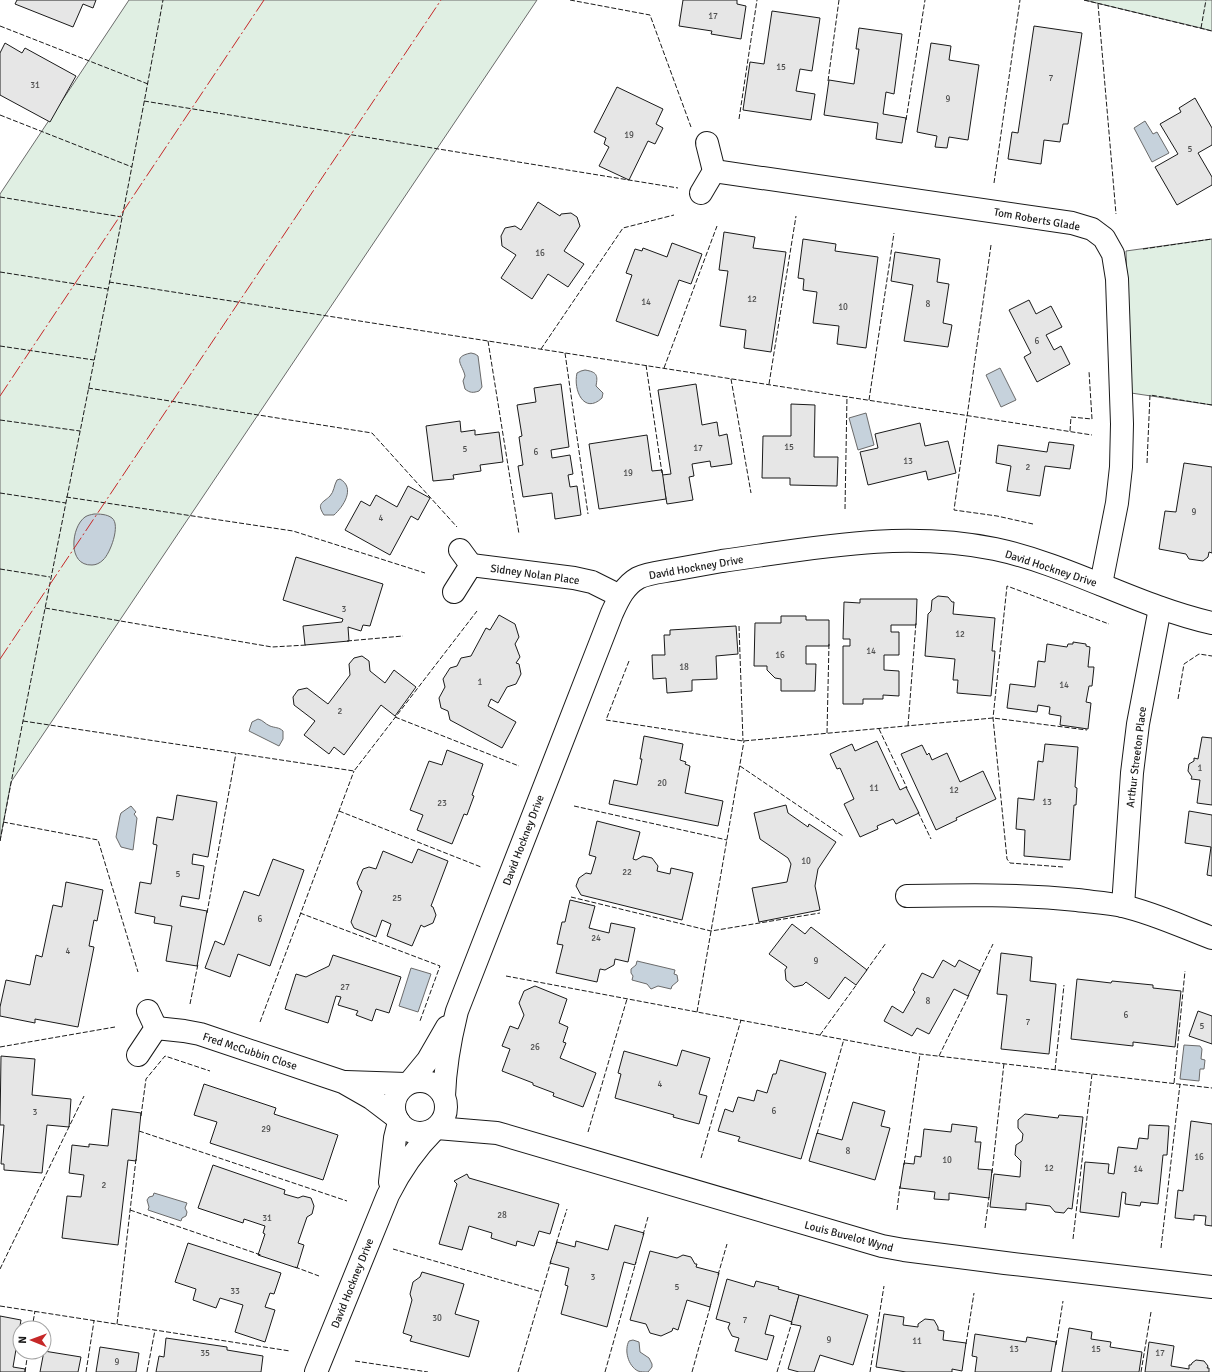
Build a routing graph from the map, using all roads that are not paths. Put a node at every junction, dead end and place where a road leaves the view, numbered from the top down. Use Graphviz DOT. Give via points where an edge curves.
graph roads {
  1 [pos="707,143"];
  2 [pos="714,171"];
  3 [pos="701,193"];
  4 [pos="1101,584"];
  5 [pos="454,592"];
  6 [pos="620,596"];
  7 [pos="1160,608"];
  8 [pos="1212,623"];
  9 [pos="907,896"];
  10 [pos="1123,906"];
  11 [pos="1212,938"];
  12 [pos="457,1011"];
  13 [pos="138,1055"];
  14 [pos="343,1082"];
  15 [pos="408,1083"];
  16 [pos="445,1099"];
  17 [pos="397,1120"];
  18 [pos="435,1129"];
  19 [pos="498,1133"];
  20 [pos="388,1195"];
  21 [pos="1212,1286"];
  22 [pos="316,1372"];
  1 -- 2 [label="street"];
  2 -- 3 [label="street"];
  2 -- 4 [label="street, Tom Roberts Glade" via="1072,223 1092,229 1104,238 1113,254 1117,279 1122,424 1117,503"];
  4 -- 6 [label="street, David Hockney Drive" via="1023,556 995,550 936,541 875,541 782,552 651,574 638,578"];
  4 -- 7 [label="street, David Hockney Drive"];
  5 -- 6 [label="street, Sidney Nolan Place" via="466,557 592,582"];
  6 -- 12 [label="street, David Hockney Drive"];
  7 -- 8 [label="street, David Hockney Drive"];
  7 -- 10 [label="street, Arthur Streeton Place" via="1138,724"];
  9 -- 10 [label="street" via="983,895 1055,898"];
  10 -- 11 [label="street"];
  12 -- 15 [label="street, David Hockney Drive" via="428,1060"];
  12 -- 16 [label="street, David Hockney Drive" via="446,1064"];
  13 -- 14 [label="street, Fred McCubbin Close" via="152,1020"];
  14 -- 15 [label="street, Fred McCubbin Close"];
  14 -- 17 [label="street, Fred McCubbin Close" via="371,1098"];
  15 -- 16 [label="street" via="422,1080 433,1084"];
  15 -- 17 [label="street" via="396,1095 394,1102"];
  16 -- 18 [label="street" via="446,1114"];
  16 -- 19 [label="street, Louis Buvelot Wynd" via="454,1109"];
  17 -- 18 [label="street" via="411,1132 426,1133"];
  17 -- 20 [label="street, David Hockney Drive"];
  18 -- 19 [label="street, Louis Buvelot Wynd"];
  18 -- 20 [label="street, David Hockney Drive" via="421,1142 401,1169"];
  19 -- 21 [label="street, Louis Buvelot Wynd" via="882,1246"];
  20 -- 22 [label="street, David Hockney Drive"];
}
